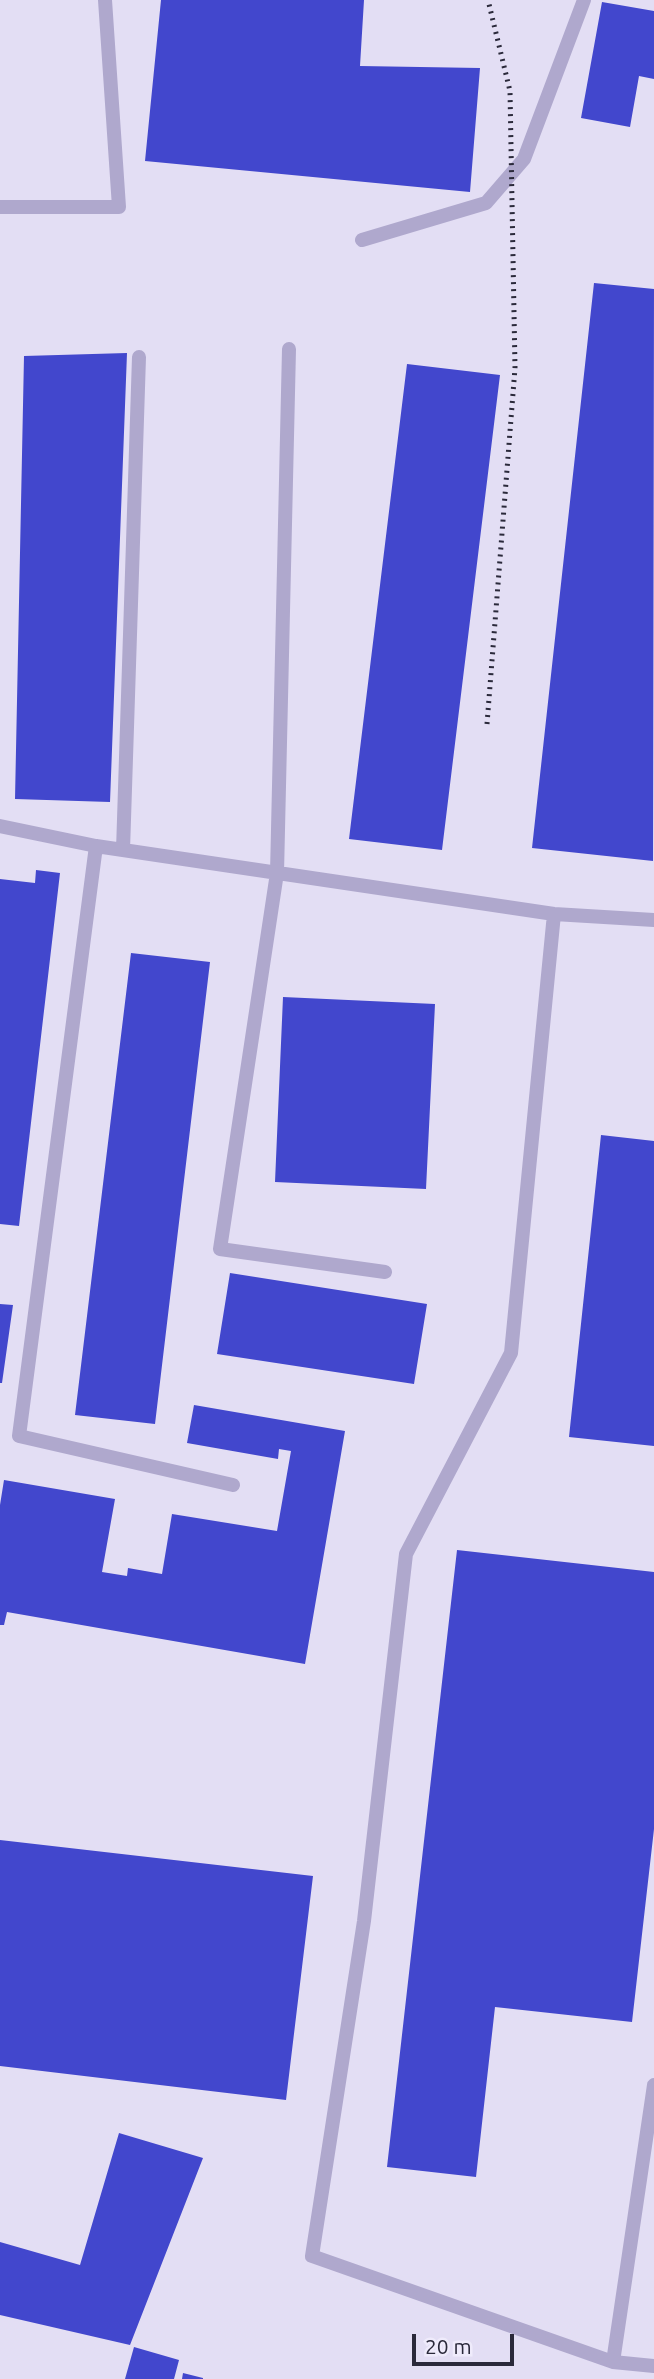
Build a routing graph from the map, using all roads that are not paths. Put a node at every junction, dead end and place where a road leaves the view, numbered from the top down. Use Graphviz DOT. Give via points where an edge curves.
graph roads {
  1 [pos="105,0"];
  2 [pos="584,0"];
  3 [pos="0,207"];
  4 [pos="362,240"];
  5 [pos="289,349"];
  6 [pos="139,357"];
  7 [pos="0,826"];
  8 [pos="96,846"];
  9 [pos="123,850"];
  10 [pos="277,873"];
  11 [pos="554,914"];
  12 [pos="654,920"];
  13 [pos="385,1272"];
  14 [pos="233,1485"];
  15 [pos="654,2085"];
  16 [pos="613,2362"];
  17 [pos="654,2366"];
  1 -- 3 [label="lane" via="119,207"];
  2 -- 4 [label="lane" via="524,159 486,204"];
  5 -- 10 [label="lane"];
  6 -- 9 [label="lane"];
  7 -- 8 [label="lane"];
  8 -- 9 [label="lane"];
  8 -- 14 [label="lane" via="19,1436"];
  9 -- 10 [label="lane"];
  10 -- 11 [label="lane"];
  10 -- 13 [label="lane" via="220,1250"];
  11 -- 12 [label="lane"];
  11 -- 16 [label="lane" via="511,1353 406,1554 364,1921 312,2256"];
  15 -- 16 [label="lane"];
  16 -- 17 [label="lane"];
}
